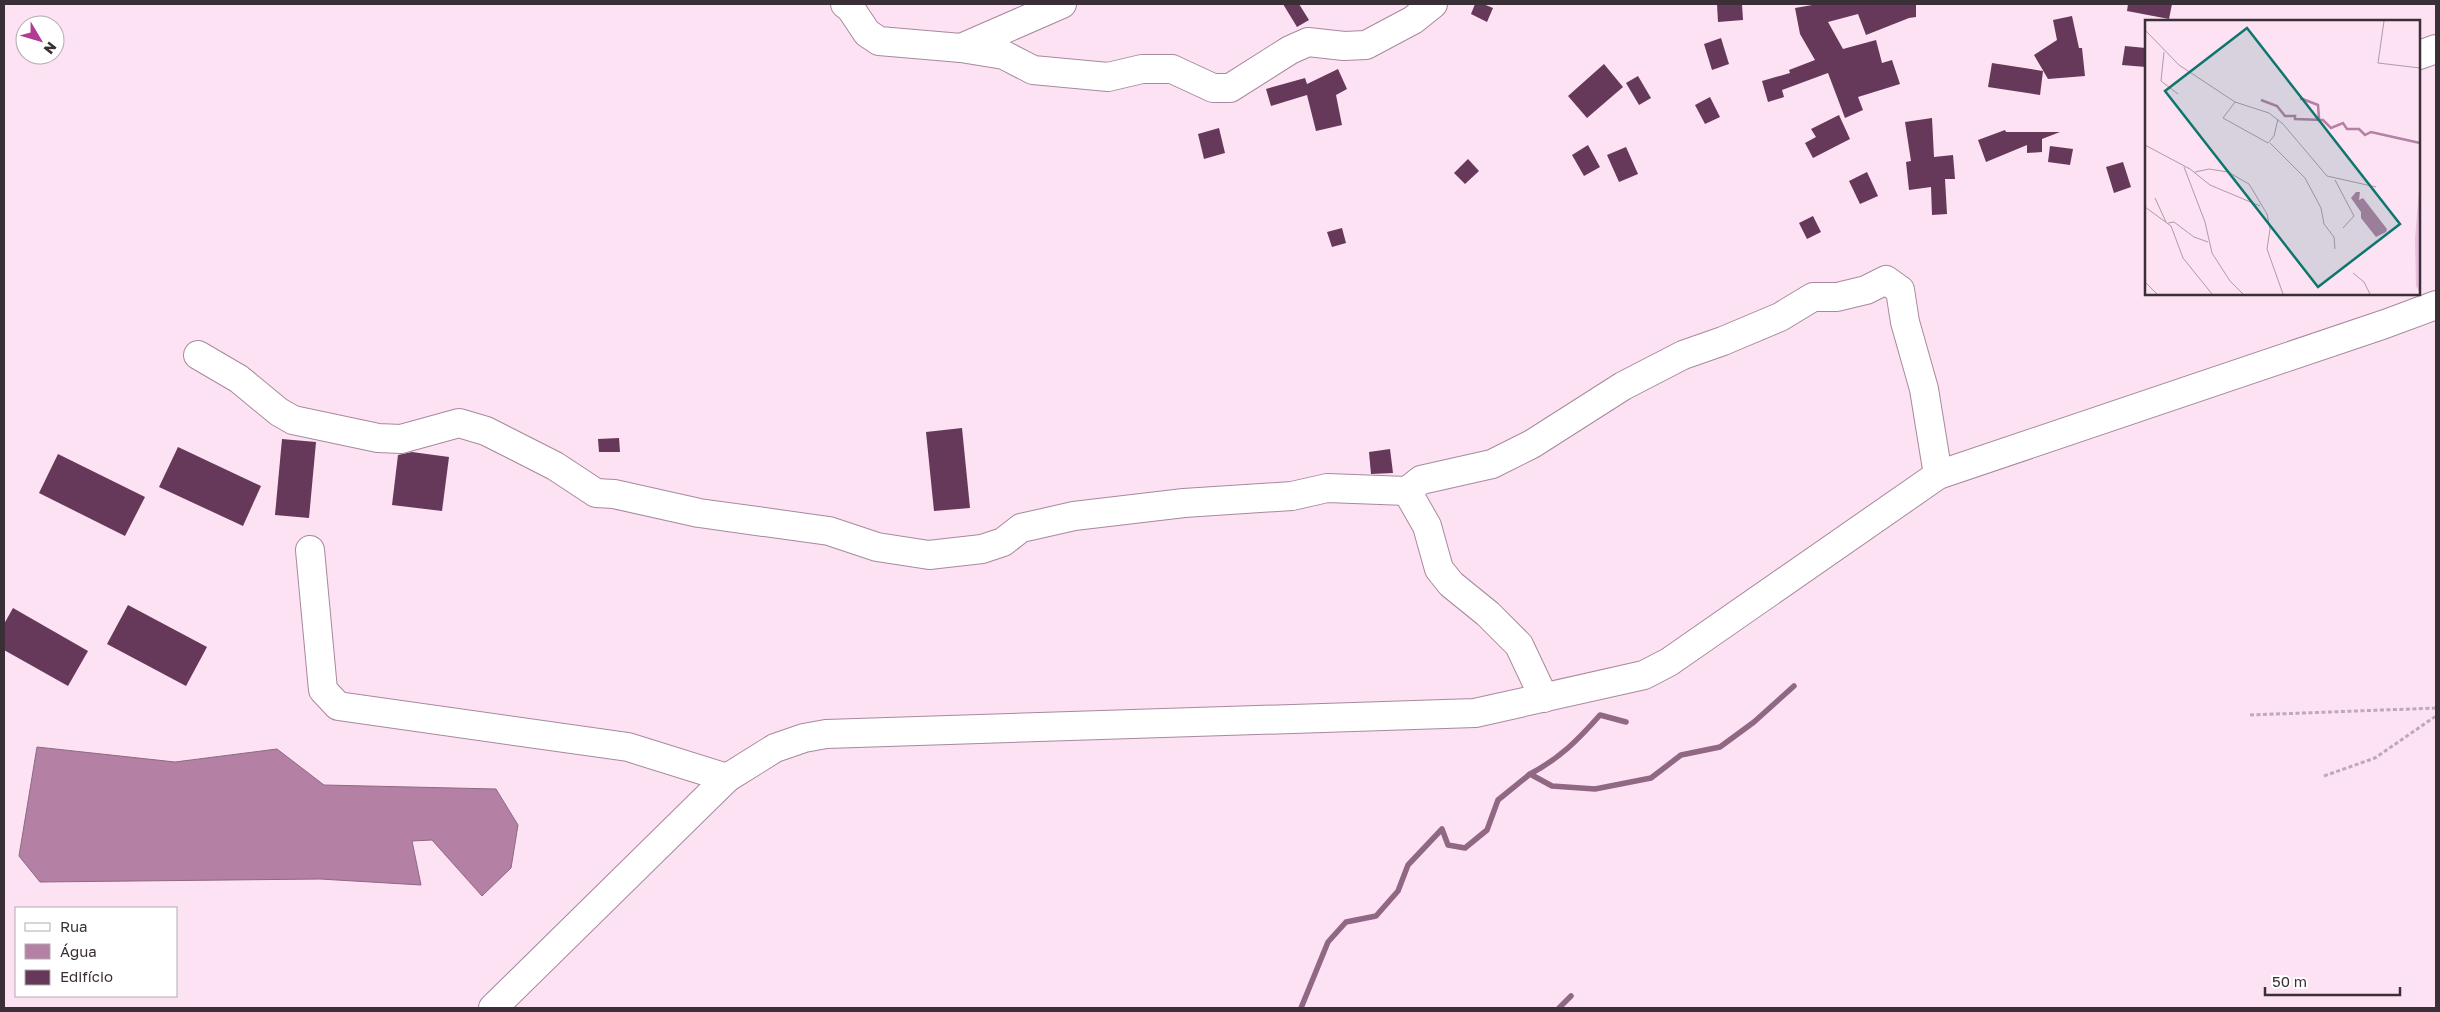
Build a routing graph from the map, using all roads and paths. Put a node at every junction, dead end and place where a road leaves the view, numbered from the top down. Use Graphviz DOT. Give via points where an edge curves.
graph roads {
  1 [pos="845,4"];
  2 [pos="1062,4"];
  3 [pos="1433,4"];
  4 [pos="961,48"];
  5 [pos="2436,49"];
  6 [pos="2420,55"];
  7 [pos="2436,305"];
  8 [pos="198,355"];
  9 [pos="1938,476"];
  10 [pos="1408,491"];
  11 [pos="310,550"];
  12 [pos="1544,698"];
  13 [pos="2436,708"];
  14 [pos="2250,715"];
  15 [pos="2436,716"];
  16 [pos="2324,776"];
  17 [pos="727,778"];
  18 [pos="493,1008"];
  1 -- 4 [label="street" via="867,33 878,41"];
  2 -- 4 [label="street"];
  3 -- 4 [label="street" via="1413,20 1366,45 1308,42 1230,88 1213,88 1172,68 1142,69 1108,77 1034,70 1004,55"];
  5 -- 6 [label="street"];
  7 -- 9 [label="street"];
  8 -- 10 [label="street" via="239,378 293,420 378,438 401,439 459,423 486,431 555,466 596,493 699,513 829,531 877,547 929,555 982,549 1003,542 1021,528 1074,516 1184,503 1292,496 1327,488"];
  9 -- 10 [label="street" via="1924,389 1905,322 1900,290 1886,280 1866,290 1837,297 1813,297 1780,317 1683,355 1623,386 1532,444 1492,464 1421,480"];
  9 -- 12 [label="street" via="1669,662 1644,675"];
  10 -- 12 [label="street" via="1427,526 1439,569 1451,584 1519,645"];
  11 -- 17 [label="street" via="323,690 338,706 628,748"];
  12 -- 17 [label="street" via="1475,713 826,734 775,748"];
  13 -- 14 [label="path"];
  15 -- 16 [label="path" via="2375,758"];
  17 -- 18 [label="street"];
}
